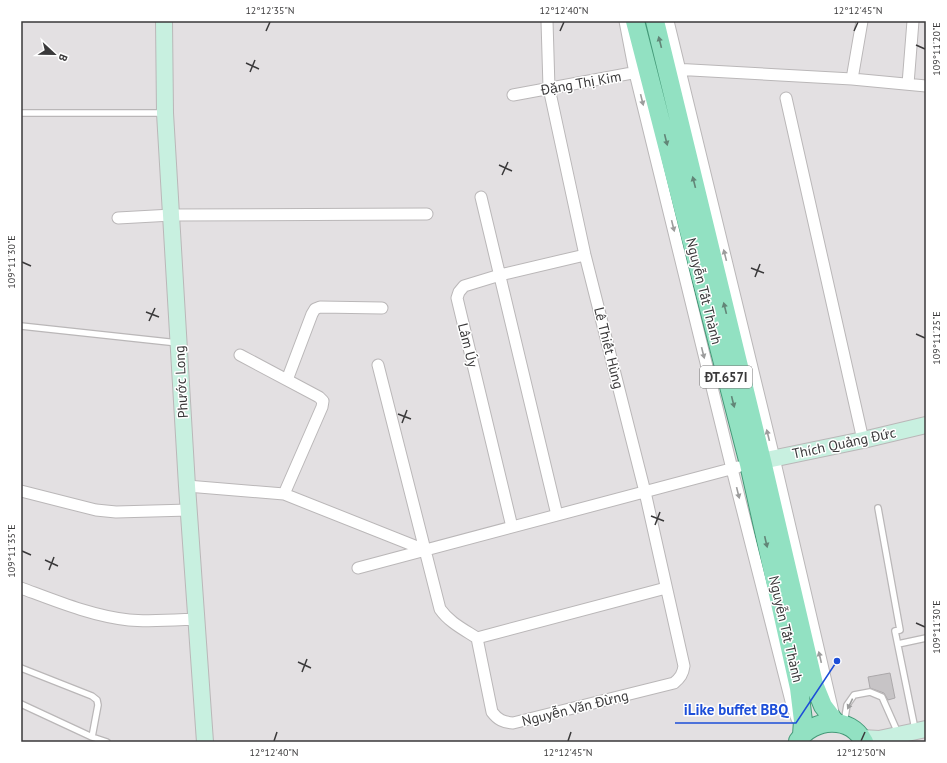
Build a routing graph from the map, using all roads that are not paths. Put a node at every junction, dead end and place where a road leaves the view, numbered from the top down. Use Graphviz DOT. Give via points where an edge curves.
graph roads {
  1 [pos="164,21"];
  2 [pos="547,21"];
  3 [pos="625,21"];
  4 [pos="635,21"];
  5 [pos="655,21"];
  6 [pos="668,21"];
  7 [pos="862,21"];
  8 [pos="914,21"];
  9 [pos="673,69"];
  10 [pos="642,72"];
  11 [pos="852,79"];
  12 [pos="908,84"];
  13 [pos="926,86"];
  14 [pos="549,88"];
  15 [pos="513,95"];
  16 [pos="786,98"];
  17 [pos="165,113"];
  18 [pos="21,114"];
  19 [pos="481,197"];
  20 [pos="427,214"];
  21 [pos="172,215"];
  22 [pos="118,218"];
  23 [pos="585,255"];
  24 [pos="500,276"];
  25 [pos="382,308"];
  26 [pos="21,326"];
  27 [pos="179,343"];
  28 [pos="240,355"];
  29 [pos="378,366"];
  30 [pos="287,380"];
  31 [pos="926,425"];
  32 [pos="863,440"];
  33 [pos="754,463"];
  34 [pos="187,486"];
  35 [pos="21,491"];
  36 [pos="645,492"];
  37 [pos="284,494"];
  38 [pos="878,508"];
  39 [pos="189,510"];
  40 [pos="557,515"];
  41 [pos="512,527"];
  42 [pos="425,550"];
  43 [pos="358,568"];
  44 [pos="21,588"];
  45 [pos="666,588"];
  46 [pos="196,619"];
  47 [pos="477,638"];
  48 [pos="926,638"];
  49 [pos="898,644"];
  50 [pos="21,668"];
  51 [pos="683,673"];
  52 [pos="21,704"];
  53 [pos="840,723"];
  54 [pos="921,730"];
  55 [pos="899,735"];
  56 [pos="92,737"];
  57 [pos="800,738"];
  58 [pos="863,740"];
  59 [pos="107,742"];
  60 [pos="205,742"];
  1 -- 17 [label="street, Phước Long"];
  2 -- 14 [label="street, Lê Thiết Hùng"];
  3 -- 10 [label="street, Nguyễn Tất Thành"];
  4 -- 10 [label="main road, Nguyễn Tất Thành / ĐT.657I"];
  9 -- 5 [label="main road, Nguyễn Tất Thành / ĐT.657I, one-way"];
  6 -- 9 [label="street, Nguyễn Tất Thành"];
  7 -- 11 [label="street"];
  8 -- 12 [label="street"];
  9 -- 11 [label="street"];
  33 -- 9 [label="main road, Nguyễn Tất Thành / ĐT.657I, one-way"];
  10 -- 14 [label="street, Đặng Thị Kim"];
  10 -- 33 [label="main road, Nguyễn Tất Thành / ĐT.657I, one-way"];
  11 -- 12 [label="street"];
  12 -- 13 [label="street"];
  14 -- 15 [label="street, Đặng Thị Kim"];
  14 -- 23 [label="street, Lê Thiết Hùng"];
  16 -- 32 [label="street"];
  17 -- 18 [label="lane"];
  17 -- 21 [label="street, Phước Long"];
  19 -- 24 [label="street"];
  20 -- 21 [label="street"];
  21 -- 22 [label="street"];
  21 -- 27 [label="street, Phước Long"];
  23 -- 24 [label="street, Lâm Úy"];
  23 -- 36 [label="street, Lê Thiết Hùng"];
  24 -- 40 [label="street"];
  24 -- 41 [label="street, Lâm Úy" via="464,286 457,298"];
  25 -- 30 [label="street" via="316,309"];
  26 -- 27 [label="lane"];
  27 -- 34 [label="street, Phước Long"];
  28 -- 30 [label="street"];
  29 -- 42 [label="street"];
  30 -- 37 [label="street" via="323,401"];
  31 -- 32 [label="street, Thích Quảng Đức"];
  32 -- 33 [label="street, Thích Quảng Đức"];
  33 -- 36 [label="street"];
  53 -- 33 [label="main road, Nguyễn Tất Thành / ĐT.657I, one-way" via="823,706 814,684"];
  33 -- 57 [label="main road, Nguyễn Tất Thành / ĐT.657I, one-way" via="799,688 803,721"];
  34 -- 37 [label="street"];
  34 -- 39 [label="street, Phước Long"];
  35 -- 39 [label="street" via="116,512"];
  36 -- 40 [label="street"];
  36 -- 45 [label="street, Lê Thiết Hùng"];
  37 -- 42 [label="street"];
  38 -- 49 [label="lane" via="900,630 895,631"];
  39 -- 46 [label="street, Phước Long"];
  40 -- 41 [label="street"];
  41 -- 42 [label="street"];
  42 -- 43 [label="street"];
  42 -- 47 [label="street" via="440,609 452,622"];
  44 -- 46 [label="street" via="73,607 130,620"];
  45 -- 47 [label="street"];
  45 -- 51 [label="street, Lê Thiết Hùng" via="684,666"];
  46 -- 60 [label="street, Phước Long"];
  47 -- 51 [label="street, Nguyễn Văn Đừng" via="492,712 504,722 513,723 674,683"];
  48 -- 49 [label="lane"];
  49 -- 54 [label="lane"];
  50 -- 56 [label="lane" via="97,700"];
  52 -- 56 [label="lane"];
  55 -- 53 [label="lane, one-way" via="882,697 870,692 854,695"];
  53 -- 57 [label="main road" via="823,723 812,727"];
  53 -- 58 [label="main road, Nguyễn Tất Thành" via="855,731"];
  54 -- 55 [label="street"];
  55 -- 58 [label="street"];
  56 -- 59 [label="lane"];
}
